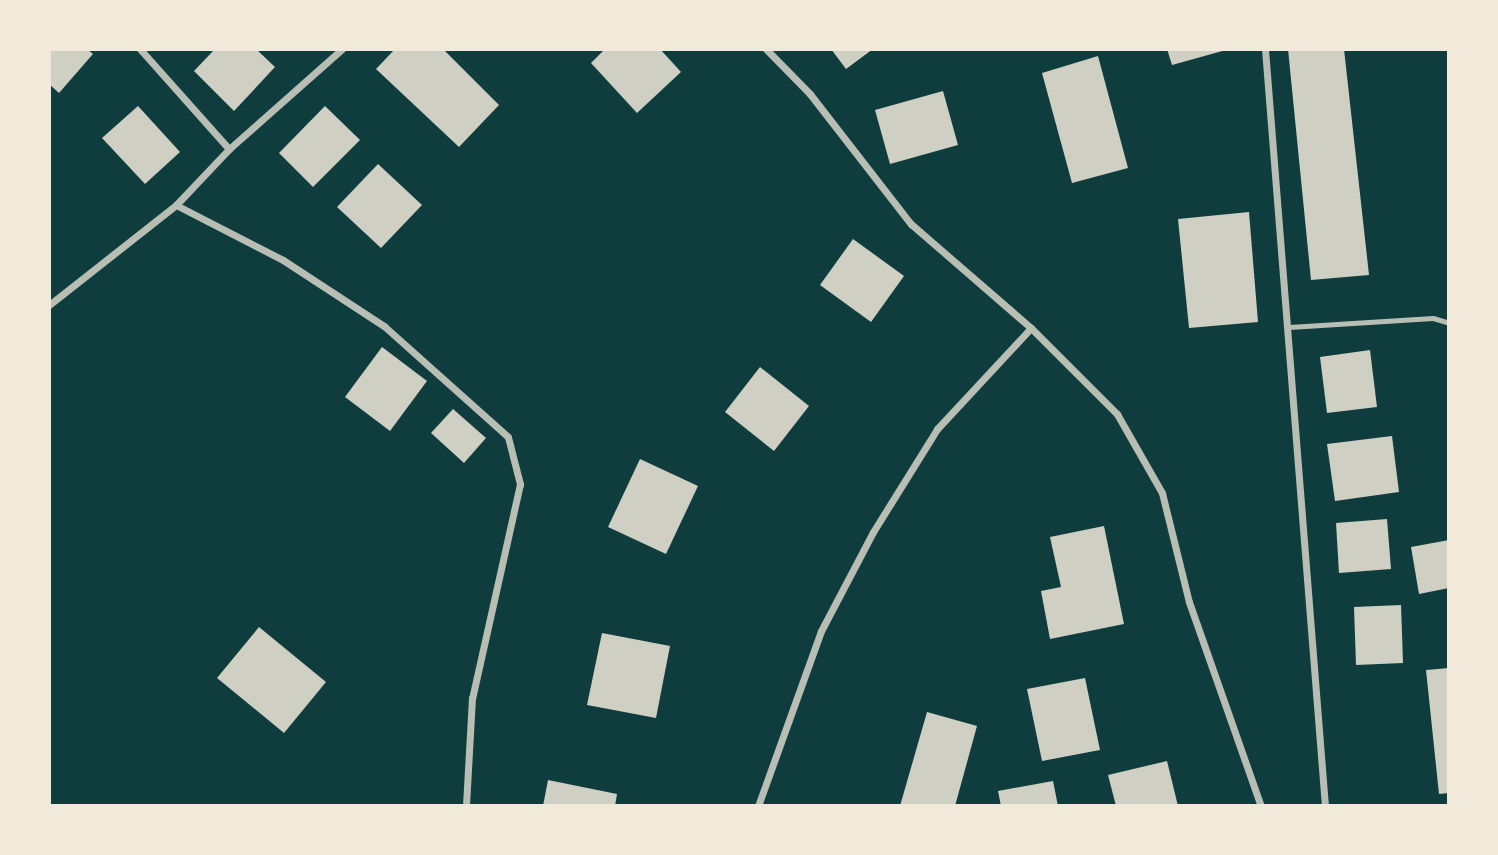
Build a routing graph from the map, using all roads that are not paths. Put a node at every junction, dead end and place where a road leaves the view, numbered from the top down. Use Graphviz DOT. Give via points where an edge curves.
graph roads {
  1 [pos="140,49"];
  2 [pos="342,49"];
  3 [pos="766,49"];
  4 [pos="1265,49"];
  5 [pos="229,149"];
  6 [pos="176,205"];
  7 [pos="49,305"];
  8 [pos="1449,323"];
  9 [pos="1289,327"];
  10 [pos="1031,328"];
  11 [pos="466,806"];
  12 [pos="758,806"];
  13 [pos="1261,806"];
  14 [pos="1325,806"];
  1 -- 5 [label="street"];
  2 -- 5 [label="street"];
  3 -- 10 [label="street" via="810,94 911,224"];
  4 -- 9 [label="street"];
  5 -- 6 [label="street"];
  6 -- 7 [label="street"];
  6 -- 11 [label="street" via="283,260 384,326 508,437 520,484 472,698"];
  8 -- 9 [label="lane" via="1433,318"];
  9 -- 14 [label="street"];
  10 -- 12 [label="street" via="937,429 873,532 821,631"];
  10 -- 13 [label="street" via="1117,414 1162,493 1189,602"];
}
